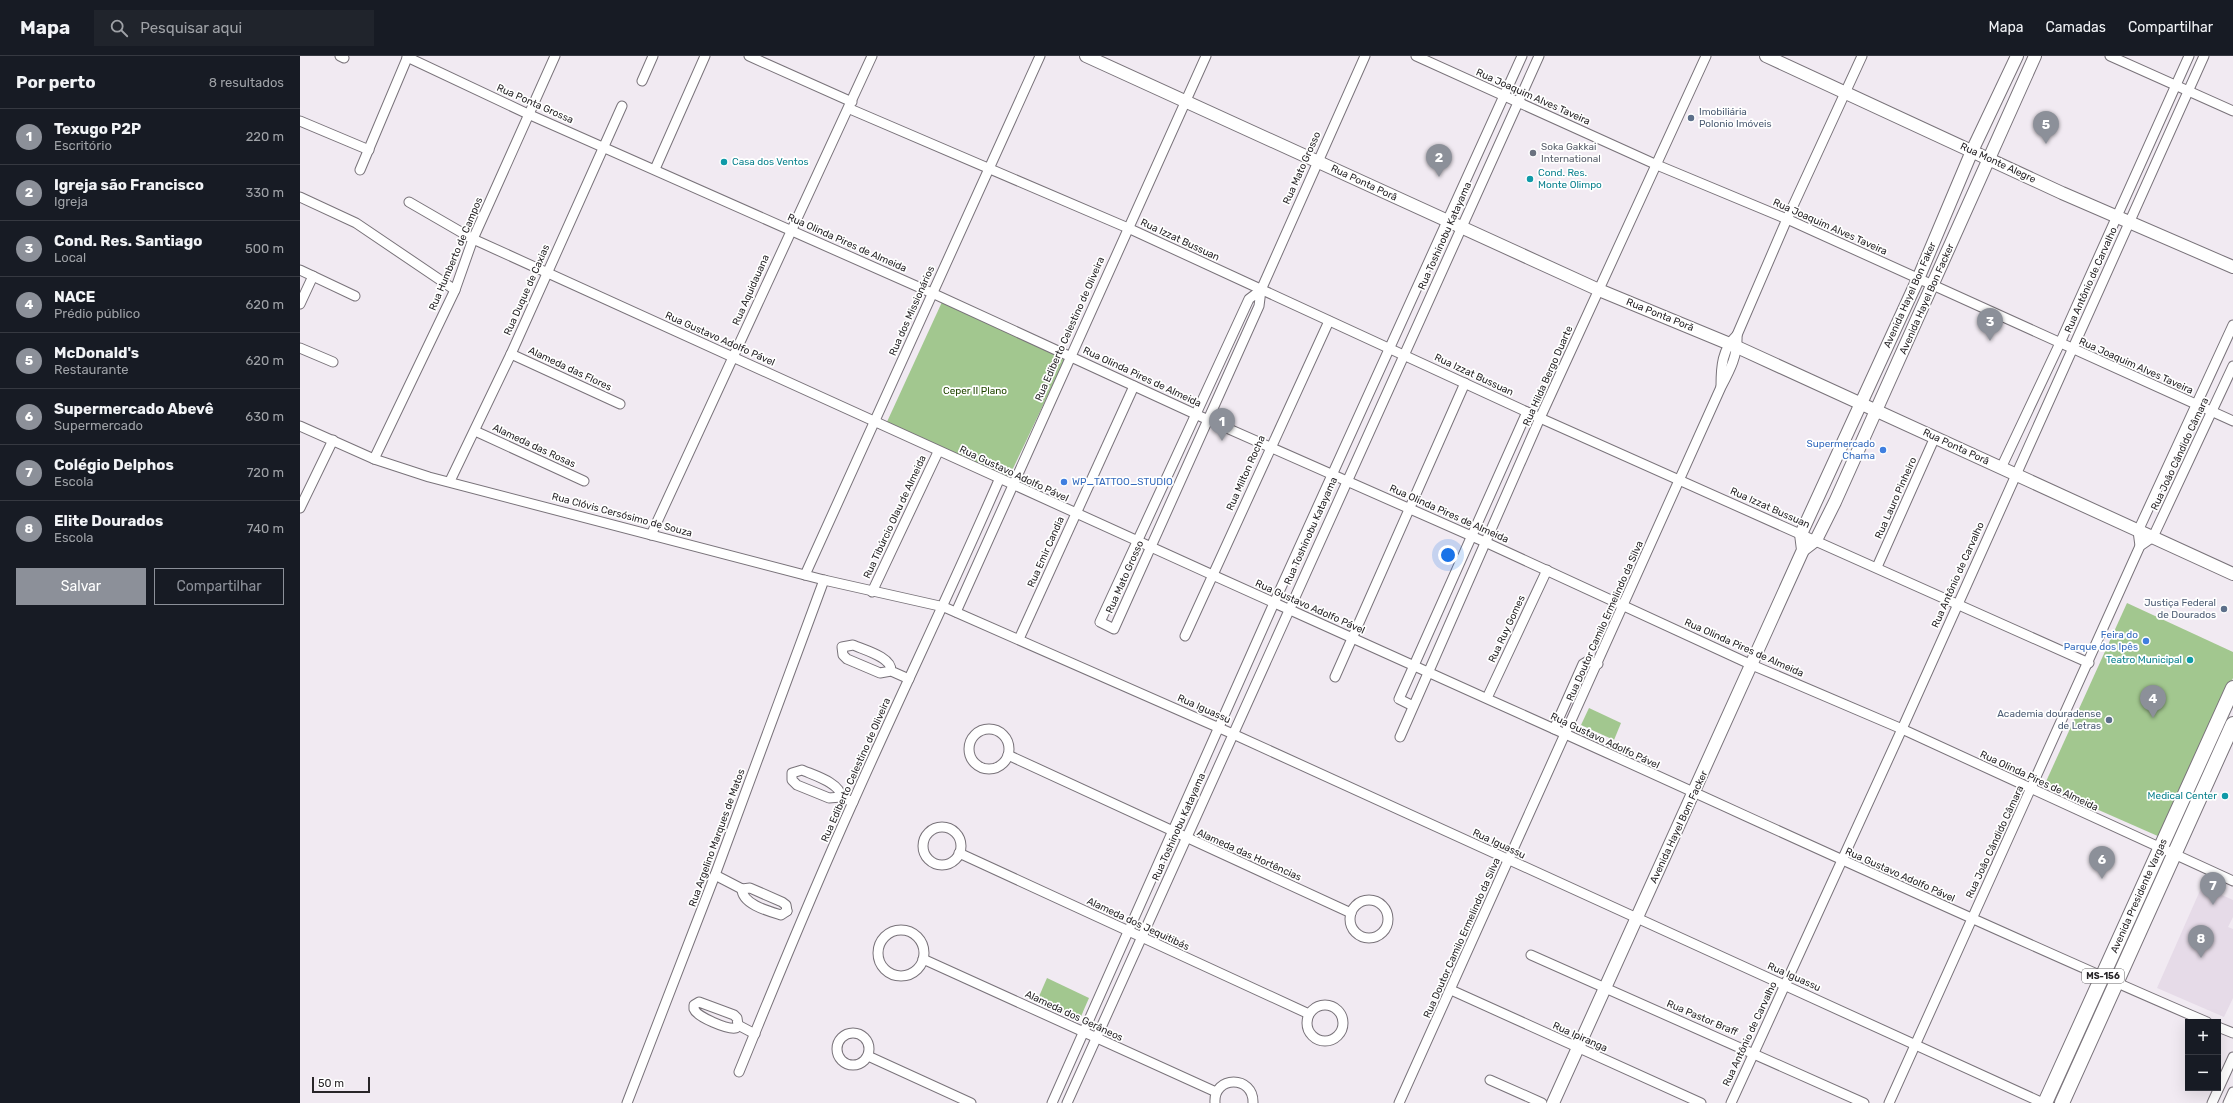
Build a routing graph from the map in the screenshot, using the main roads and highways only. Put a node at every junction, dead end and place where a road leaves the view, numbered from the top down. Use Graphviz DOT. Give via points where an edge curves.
graph roads {
  1 [pos="2233,688"];
  2 [pos="2232,727"];
  3 [pos="2044,1103"];
  4 [pos="2062,1103"];
  1 -- 3 [label="main road, Avenida Presidente Vargas / MS-156"];
  2 -- 4 [label="main road, Avenida Presidente Vargas"];
}
